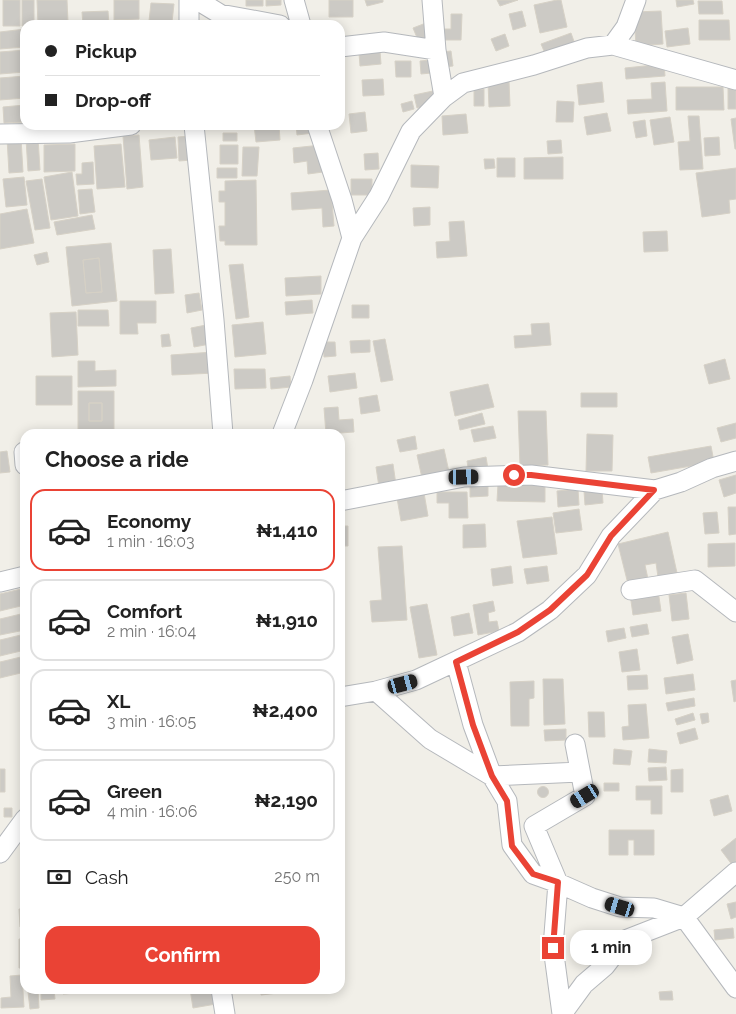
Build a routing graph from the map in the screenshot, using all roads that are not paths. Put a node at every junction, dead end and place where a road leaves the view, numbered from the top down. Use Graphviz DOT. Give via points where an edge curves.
graph roads {
  1 [pos="189,0"];
  2 [pos="197,0"];
  3 [pos="294,0"];
  4 [pos="432,0"];
  5 [pos="636,0"];
  6 [pos="189,20"];
  7 [pos="253,20"];
  8 [pos="300,20"];
  9 [pos="613,45"];
  10 [pos="345,46"];
  11 [pos="436,50"];
  12 [pos="736,80"];
  13 [pos="444,97"];
  14 [pos="93,130"];
  15 [pos="195,130"];
  16 [pos="319,130"];
  17 [pos="0,134"];
  18 [pos="352,238"];
  19 [pos="223,429"];
  20 [pos="284,429"];
  21 [pos="736,461"];
  22 [pos="654,490"];
  23 [pos="345,500"];
  24 [pos="20,577"];
  25 [pos="0,582"];
  26 [pos="632,590"];
  27 [pos="736,612"];
  28 [pos="456,662"];
  29 [pos="376,691"];
  30 [pos="345,696"];
  31 [pos="575,744"];
  32 [pos="580,772"];
  33 [pos="492,776"];
  34 [pos="20,826"];
  35 [pos="0,853"];
  36 [pos="736,872"];
  37 [pos="558,882"];
  38 [pos="684,917"];
  39 [pos="736,988"];
  40 [pos="223,994"];
  41 [pos="225,1014"];
  42 [pos="562,1014"];
  1 -- 6 [label="street"];
  2 -- 7 [label="street" via="220,14"];
  3 -- 8 [label="street"];
  4 -- 11 [label="street"];
  5 -- 9 [label="street" via="626,27"];
  9 -- 12 [label="street"];
  9 -- 13 [label="street" via="587,48 464,83"];
  10 -- 11 [label="street" via="384,42"];
  11 -- 13 [label="street"];
  13 -- 18 [label="street" via="411,131 379,196"];
  14 -- 17 [label="street"];
  15 -- 19 [label="street"];
  16 -- 18 [label="street"];
  18 -- 20 [label="street"];
  21 -- 22 [label="street"];
  22 -- 23 [label="street" via="531,475 464,477"];
  22 -- 28 [label="street" via="611,536 587,575 550,610 518,632"];
  24 -- 25 [label="street"];
  26 -- 27 [label="street" via="695,580"];
  28 -- 29 [label="street" via="416,680"];
  28 -- 33 [label="street" via="473,725"];
  29 -- 30 [label="street"];
  29 -- 33 [label="street" via="430,739"];
  31 -- 32 [label="street"];
  32 -- 33 [label="street"];
  32 -- 37 [label="street" via="585,796 534,826"];
  33 -- 37 [label="street" via="507,801 512,846 533,874"];
  34 -- 35 [label="street"];
  36 -- 38 [label="street"];
  37 -- 38 [label="street" via="620,907 654,908"];
  37 -- 42 [label="street" via="553,948"];
  38 -- 39 [label="street"];
  38 -- 42 [label="street" via="625,940 605,966 584,984"];
  40 -- 41 [label="street"];
}
